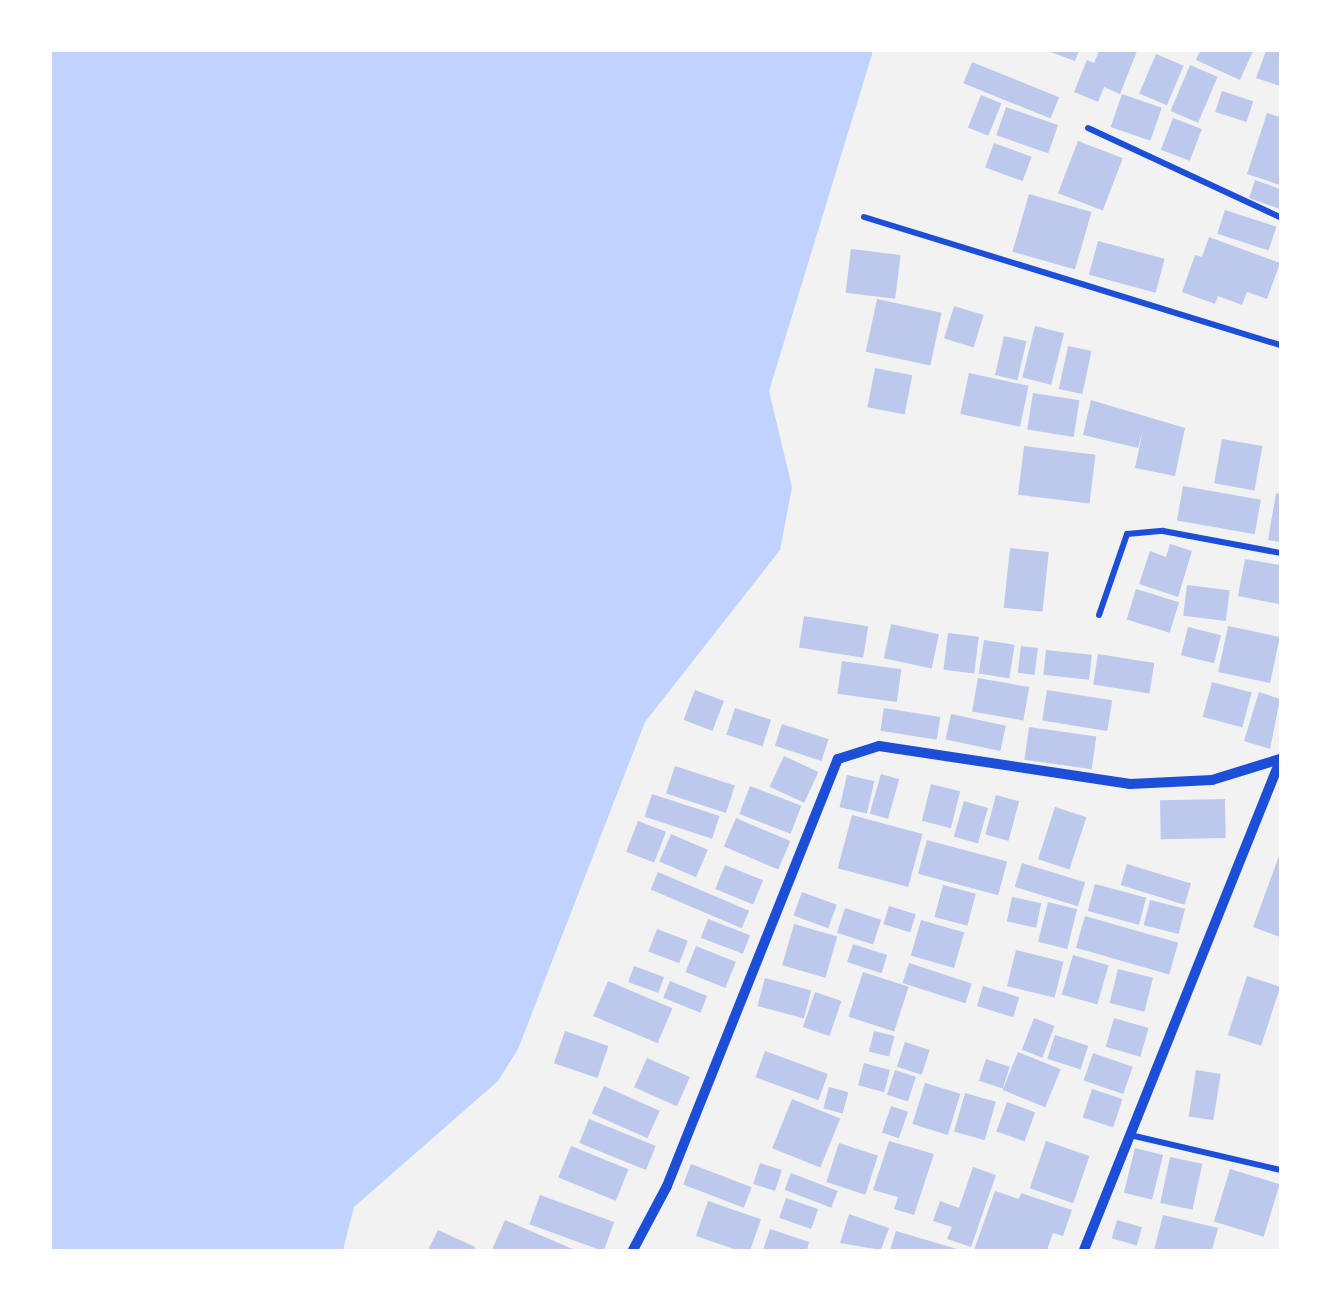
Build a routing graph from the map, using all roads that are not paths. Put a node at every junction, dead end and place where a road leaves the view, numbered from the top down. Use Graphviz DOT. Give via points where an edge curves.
graph roads {
  1 [pos="1088,128"];
  2 [pos="864,216"];
  3 [pos="1280,217"];
  4 [pos="1280,345"];
  5 [pos="1280,553"];
  6 [pos="1099,615"];
  7 [pos="1280,760"];
  8 [pos="1130,1135"];
  9 [pos="1280,1170"];
  10 [pos="633,1250"];
  11 [pos="1084,1250"];
  1 -- 3 [label="street"];
  2 -- 4 [label="street"];
  5 -- 6 [label="street" via="1163,531 1127,534"];
  7 -- 8 [label="street"];
  7 -- 10 [label="street" via="1212,780 1130,784 879,746 838,759 667,1186"];
  8 -- 9 [label="street"];
  8 -- 11 [label="street"];
}
